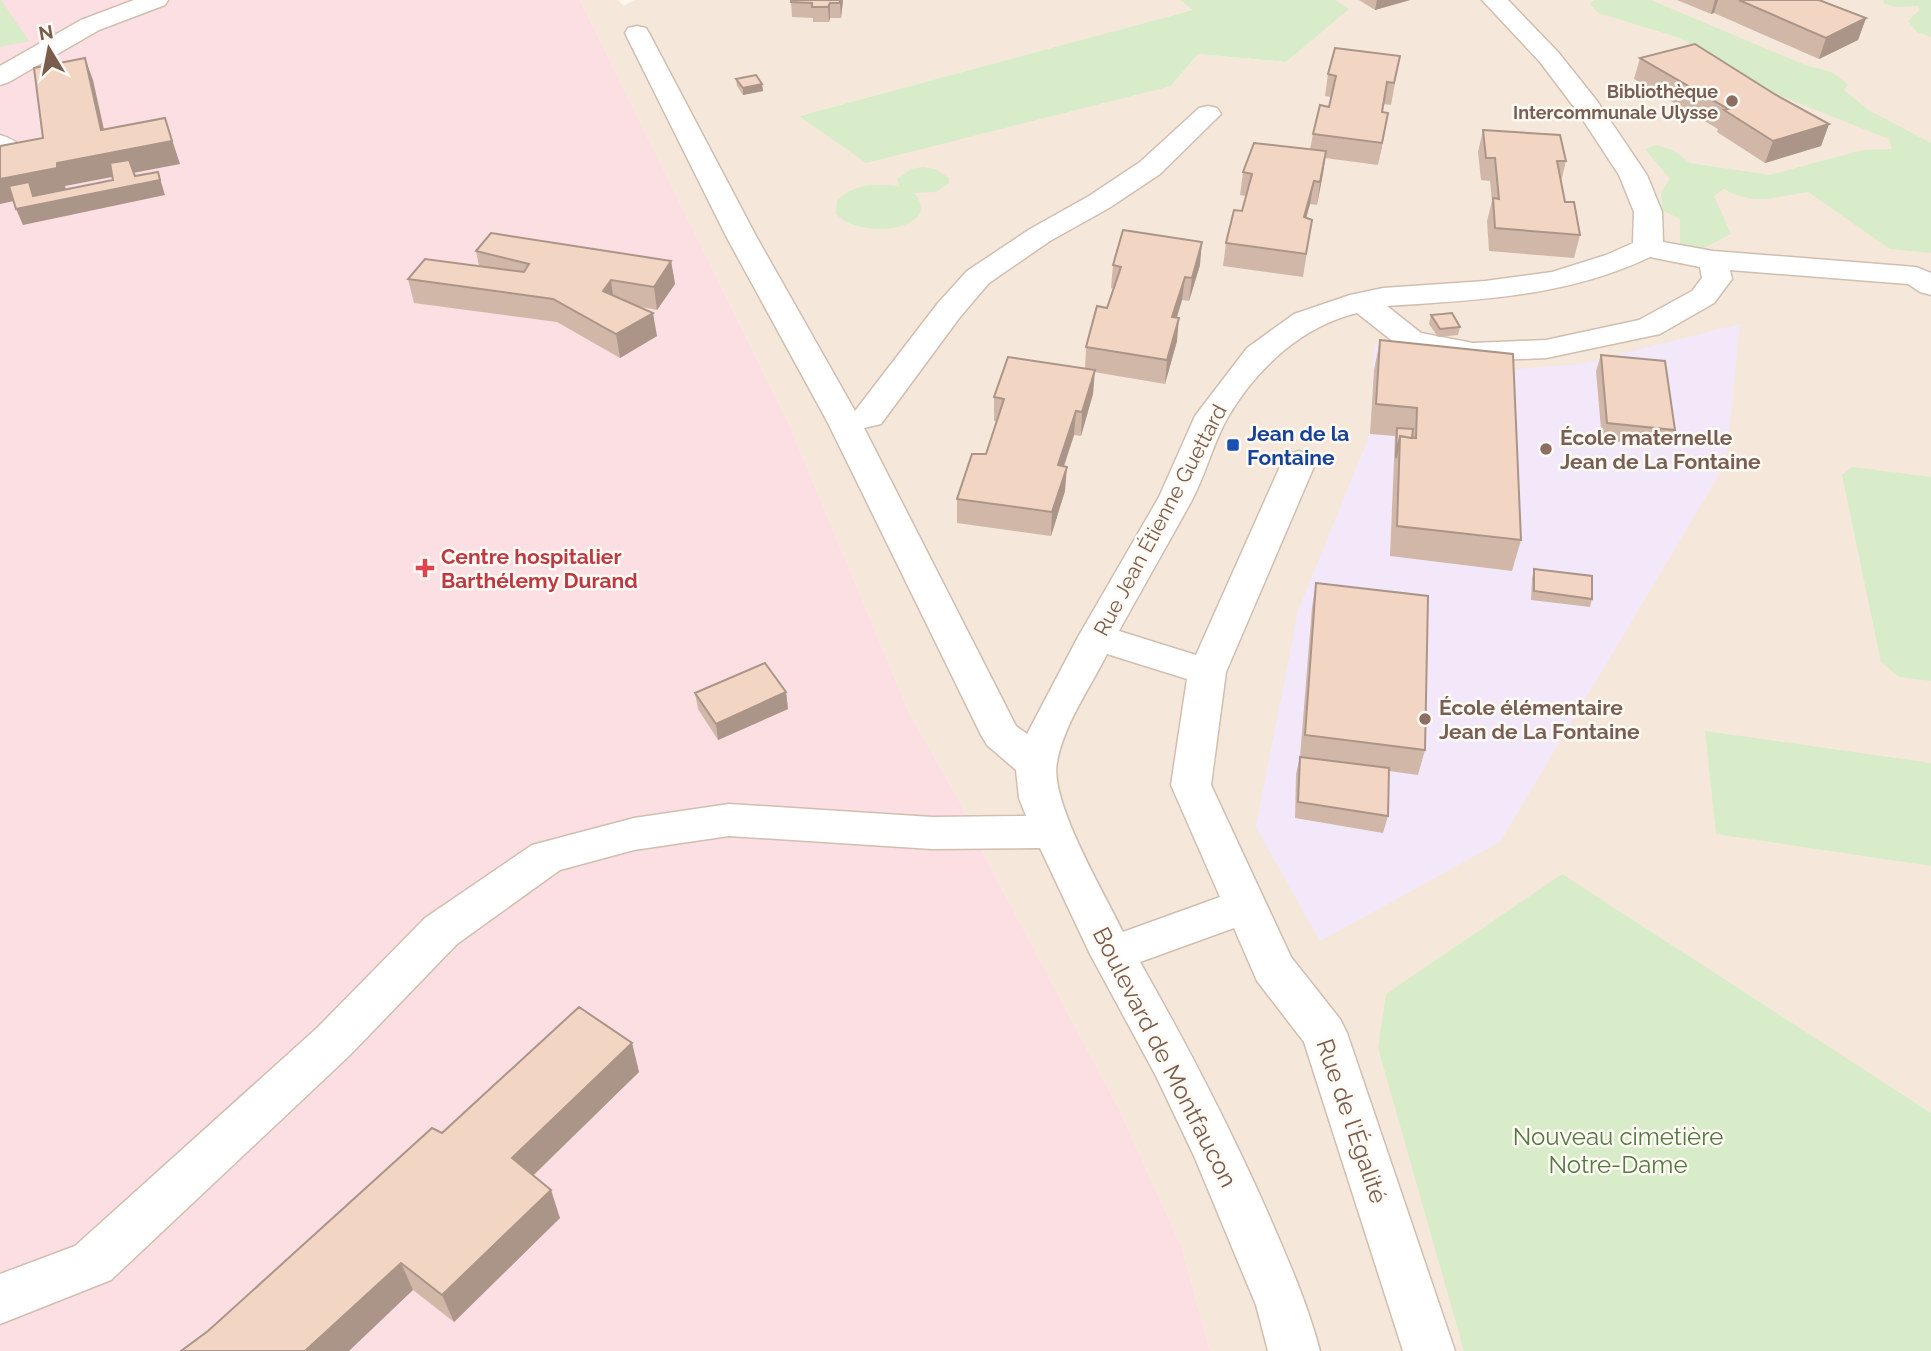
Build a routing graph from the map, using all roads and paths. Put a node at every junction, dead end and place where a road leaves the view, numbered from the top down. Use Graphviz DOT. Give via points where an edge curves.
graph roads {
  1 [pos="156,0"];
  2 [pos="1494,0"];
  3 [pos="637,33"];
  4 [pos="0,77"];
  5 [pos="1208,114"];
  6 [pos="0,143"];
  7 [pos="0,154"];
  8 [pos="1648,247"];
  9 [pos="1713,260"];
  10 [pos="1931,286"];
  11 [pos="1361,301"];
  12 [pos="845,423"];
  13 [pos="1299,462"];
  14 [pos="1097,636"];
  15 [pos="1207,672"];
  16 [pos="1036,764"];
  17 [pos="1053,832"];
  18 [pos="1246,906"];
  19 [pos="1112,954"];
  20 [pos="0,1298"];
  21 [pos="1294,1351"];
  22 [pos="1429,1351"];
  1 -- 4 [label="street" via="90,25"];
  2 -- 8 [label="street" via="1549,57 1633,175 1648,212"];
  3 -- 12 [label="street" via="741,236"];
  5 -- 12 [label="street" via="1150,168 978,277 869,417"];
  6 -- 7 [label="street" via="12,152"];
  8 -- 9 [label="street"];
  8 -- 11 [label="street, Rue Jean Étienne Guettard" via="1617,264 1555,282"];
  9 -- 10 [label="street" via="1916,276"];
  9 -- 11 [label="street" via="1717,279 1703,297 1649,327 1546,349 1473,352 1412,340"];
  11 -- 14 [label="street, Rue Jean Étienne Guettard" via="1305,321 1258,355 1212,416 1176,497"];
  12 -- 16 [label="street" via="1002,735"];
  13 -- 15 [label="street, Rue de l'Égalité"];
  14 -- 15 [label="street"];
  14 -- 16 [label="street, Rue Jean Étienne Guettard" via="1046,734"];
  15 -- 18 [label="street, Rue de l'Égalité" via="1191,785"];
  16 -- 17 [label="street, Boulevard de Montfaucon" via="1040,798"];
  17 -- 19 [label="street, Boulevard de Montfaucon"];
  17 -- 20 [label="street" via="932,834 729,820 634,834 547,857 441,931 334,1041 93,1263"];
  18 -- 19 [label="street"];
  18 -- 22 [label="street, Rue de l'Égalité" via="1273,968 1324,1033"];
  19 -- 21 [label="street, Boulevard de Montfaucon" via="1217,1153 1282,1305"];
}
